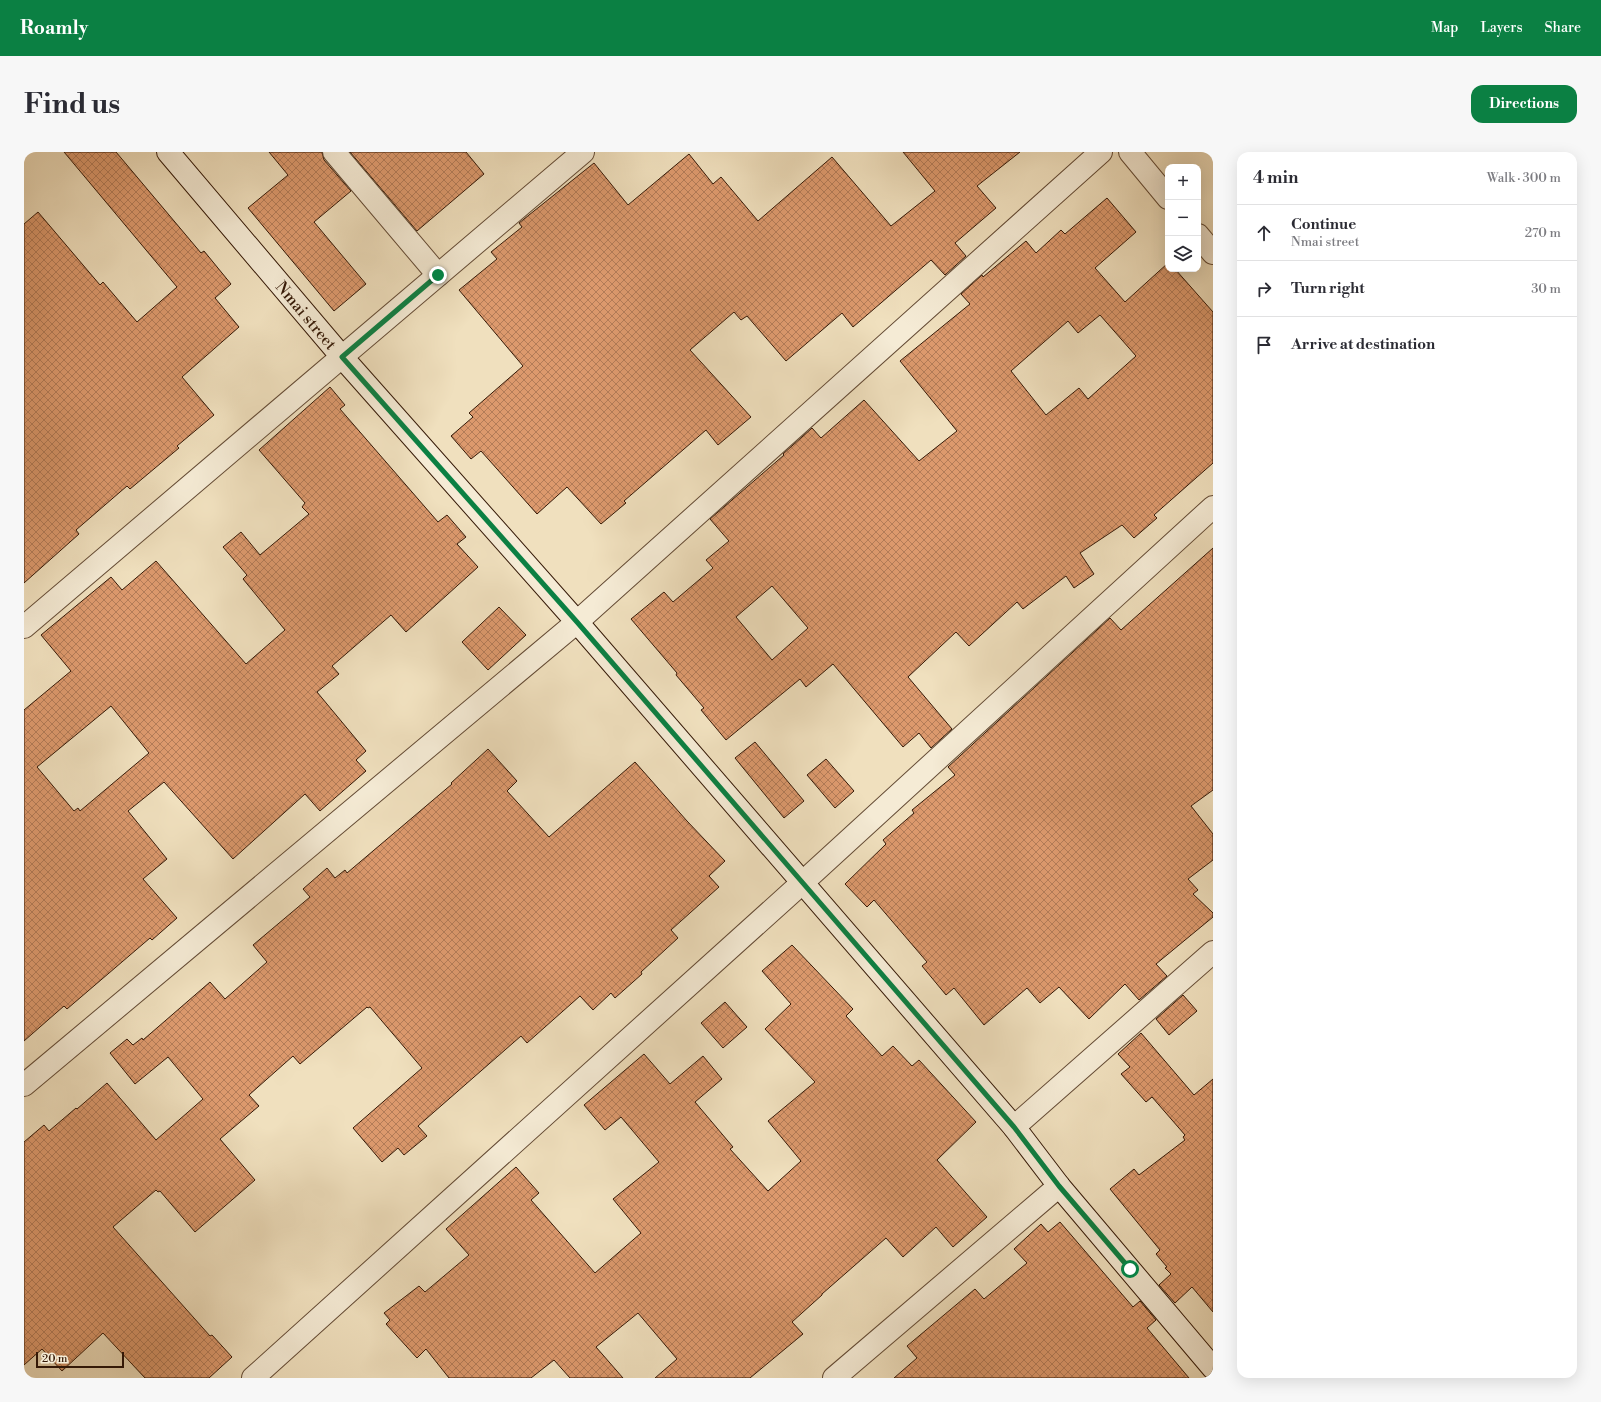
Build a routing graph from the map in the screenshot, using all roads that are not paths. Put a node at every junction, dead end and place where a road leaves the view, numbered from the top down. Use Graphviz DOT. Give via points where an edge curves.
graph roads {
  1 [pos="168,152"];
  2 [pos="334,152"];
  3 [pos="583,152"];
  4 [pos="1101,152"];
  5 [pos="1130,152"];
  6 [pos="1165,194"];
  7 [pos="1200,236"];
  8 [pos="1213,253"];
  9 [pos="438,275"];
  10 [pos="342,357"];
  11 [pos="1213,507"];
  12 [pos="577,622"];
  13 [pos="24,627"];
  14 [pos="802,883"];
  15 [pos="1213,952"];
  16 [pos="24,1085"];
  17 [pos="1014,1127"];
  18 [pos="1059,1186"];
  19 [pos="1211,1362"];
  20 [pos="253,1378"];
  21 [pos="834,1378"];
  1 -- 10 [label="street, Nmai street"];
  2 -- 9 [label="street"];
  3 -- 9 [label="street"];
  4 -- 12 [label="street"];
  5 -- 6 [label="street"];
  7 -- 8 [label="street"];
  9 -- 10 [label="street"];
  10 -- 12 [label="street, Nmai street"];
  10 -- 13 [label="street"];
  11 -- 14 [label="street"];
  12 -- 14 [label="street, Nmai street"];
  12 -- 16 [label="street"];
  14 -- 17 [label="street, Nmai street"];
  14 -- 20 [label="street"];
  15 -- 17 [label="street"];
  17 -- 18 [label="street, Nmai street"];
  18 -- 19 [label="street, Nmai street"];
  18 -- 21 [label="street"];
}
